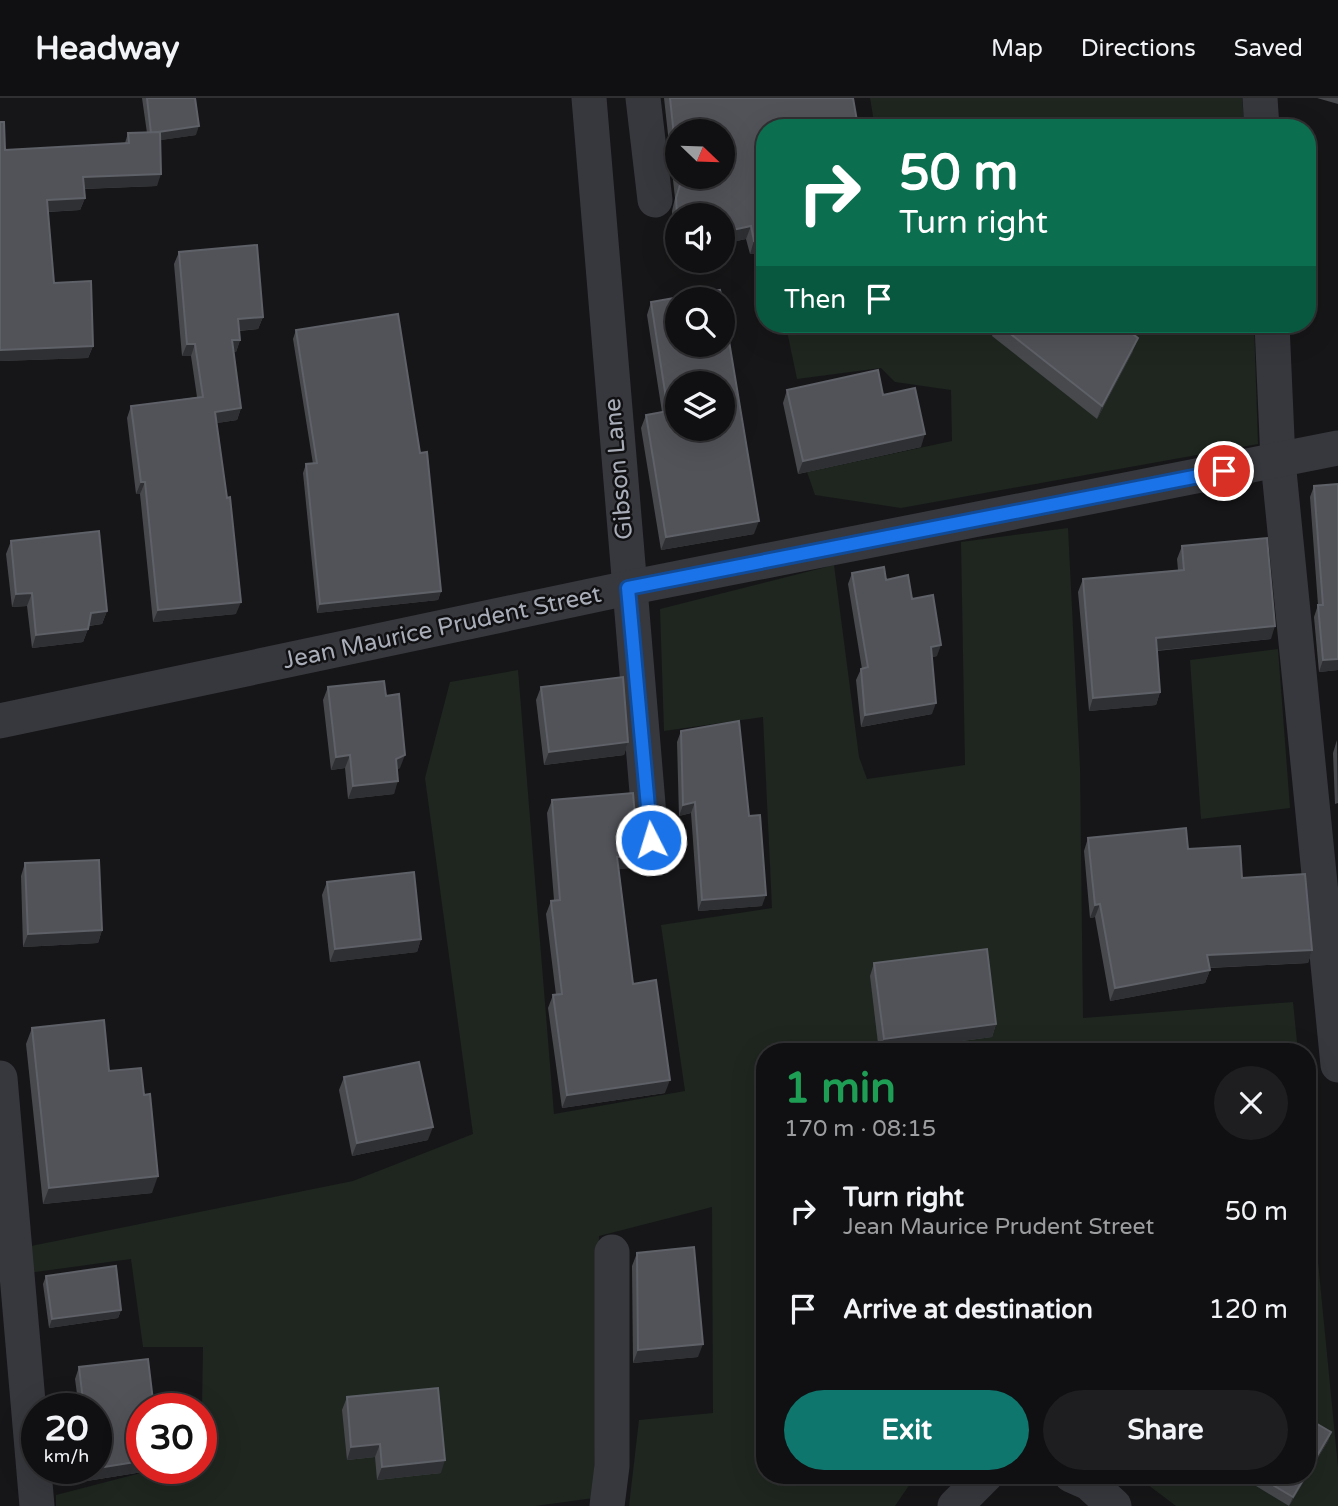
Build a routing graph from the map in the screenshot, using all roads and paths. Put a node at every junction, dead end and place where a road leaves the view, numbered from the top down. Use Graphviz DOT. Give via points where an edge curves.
graph roads {
  1 [pos="589,98"];
  2 [pos="643,98"];
  3 [pos="1260,98"];
  4 [pos="1261,119"];
  5 [pos="655,200"];
  6 [pos="1272,333"];
  7 [pos="1338,448"];
  8 [pos="1278,461"];
  9 [pos="628,588"];
  10 [pos="0,721"];
  11 [pos="651,840"];
  12 [pos="1338,1065"];
  13 [pos="0,1078"];
  14 [pos="612,1252"];
  15 [pos="977,1484"];
  16 [pos="1090,1484"];
  17 [pos="37,1506"];
  18 [pos="607,1506"];
  19 [pos="955,1506"];
  20 [pos="1114,1506"];
  1 -- 9 [label="street, Gibson Lane"];
  2 -- 5 [label="street"];
  3 -- 4 [label="street"];
  6 -- 8 [label="street"];
  7 -- 8 [label="street, Jean Maurice Prudent Street"];
  8 -- 9 [label="street, Jean Maurice Prudent Street"];
  8 -- 12 [label="street"];
  9 -- 10 [label="street, Jean Maurice Prudent Street"];
  9 -- 11 [label="street, Gibson Lane"];
  13 -- 17 [label="street"];
  14 -- 18 [label="street" via="612,1466"];
  15 -- 19 [label="street"];
  16 -- 20 [label="street"];
}
